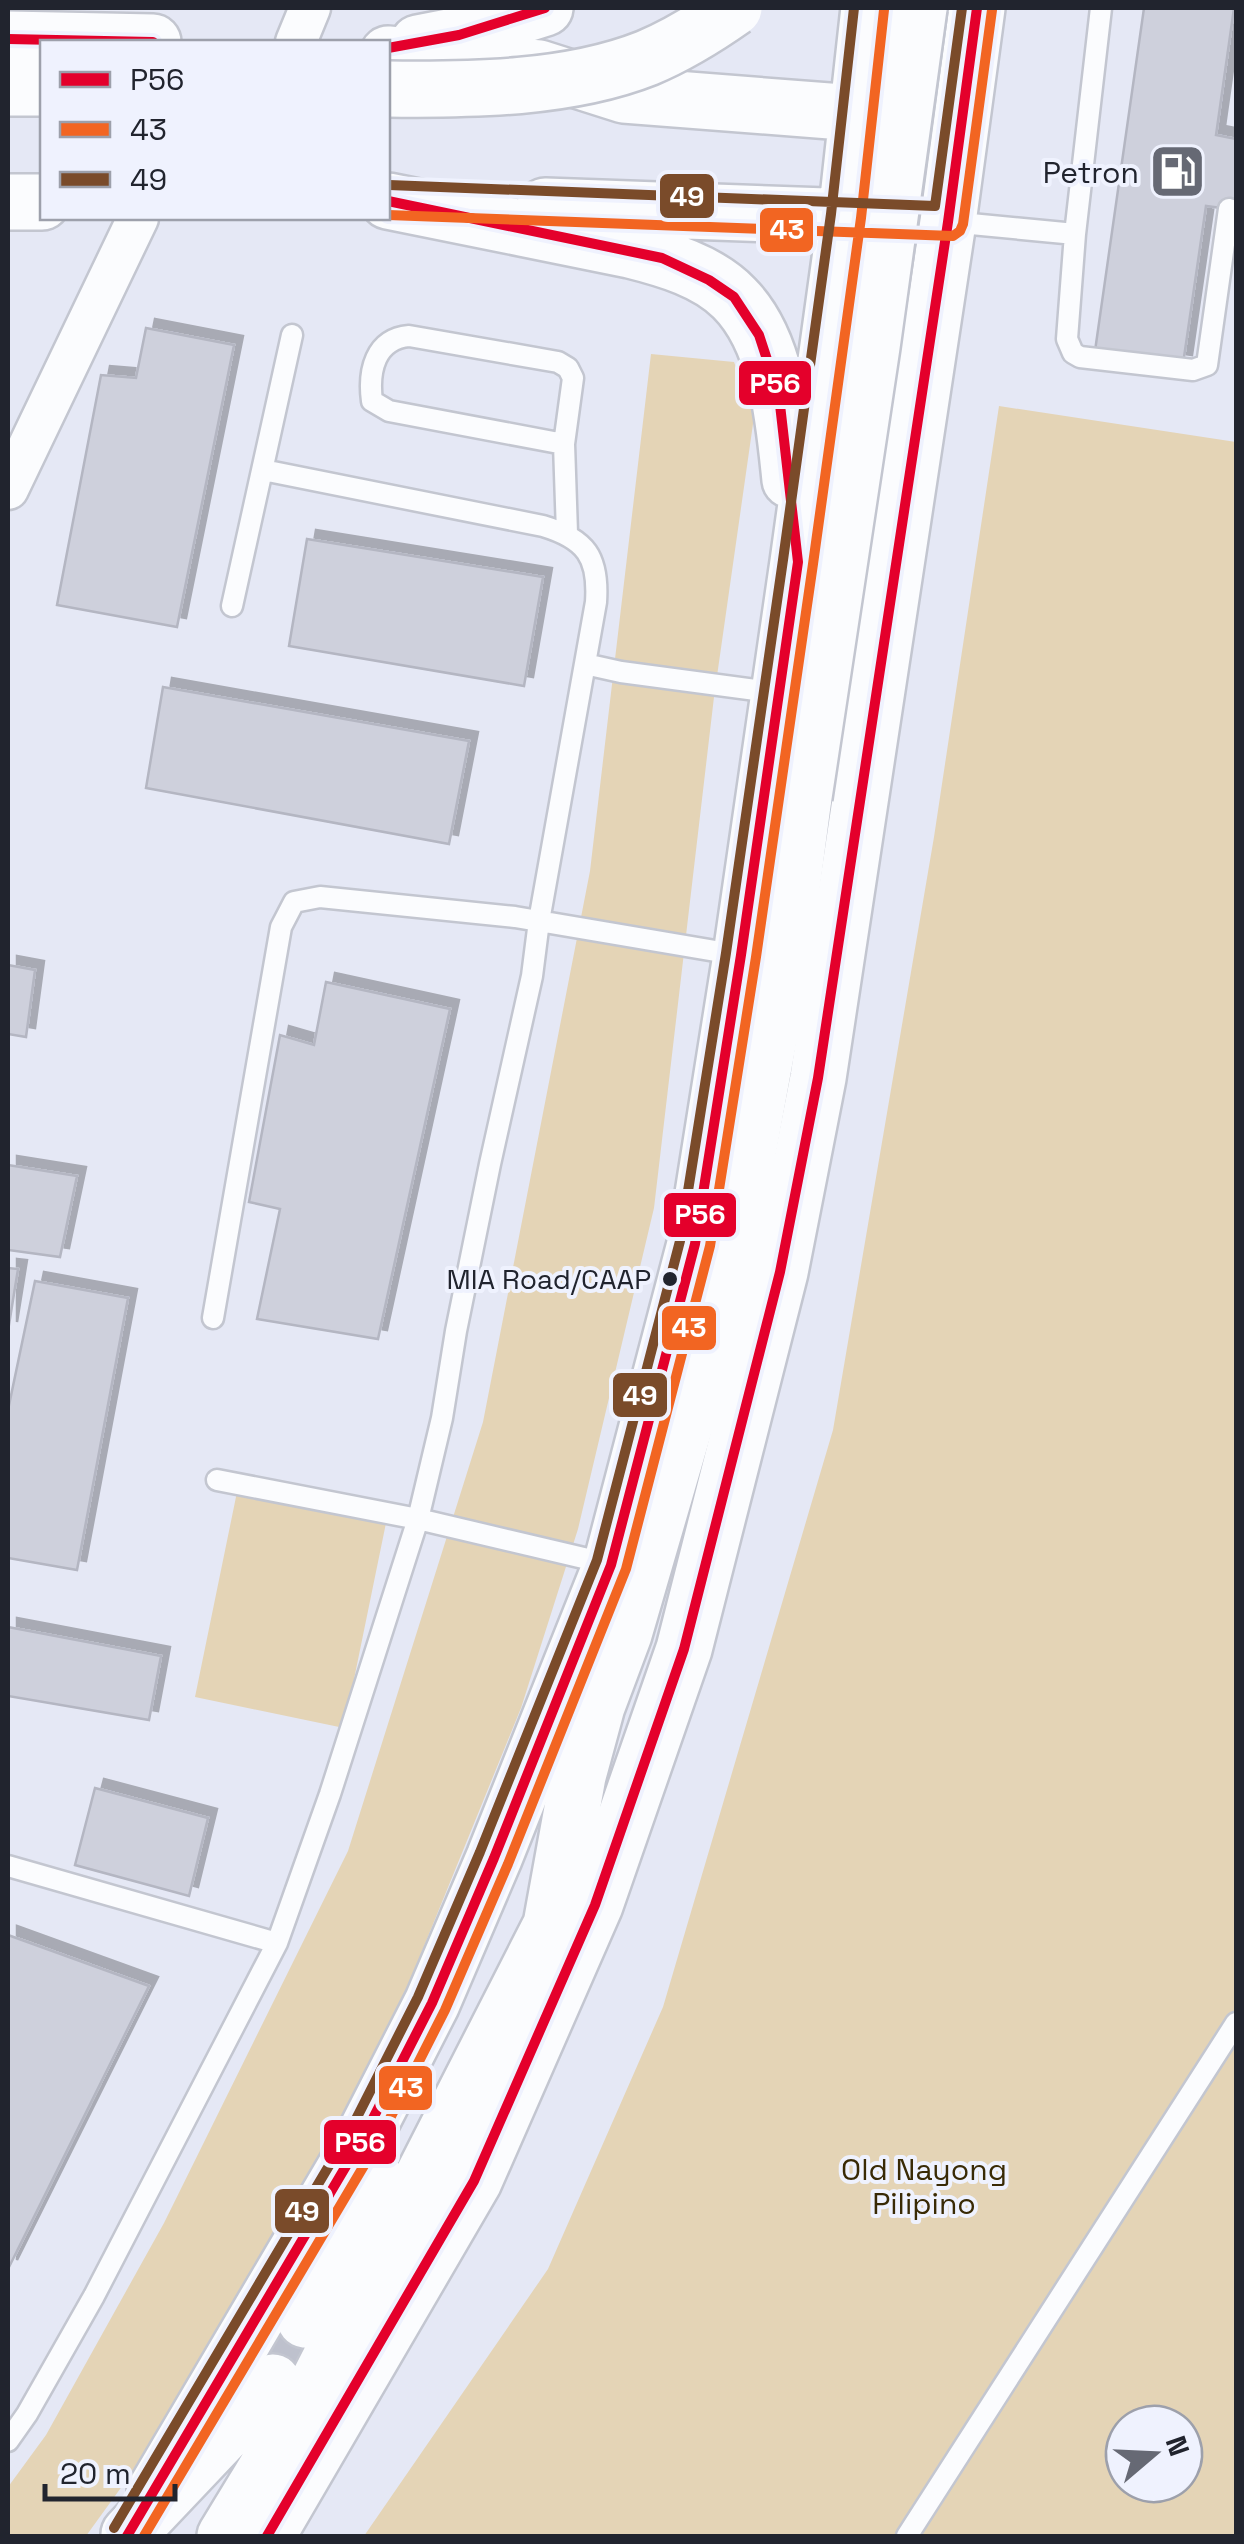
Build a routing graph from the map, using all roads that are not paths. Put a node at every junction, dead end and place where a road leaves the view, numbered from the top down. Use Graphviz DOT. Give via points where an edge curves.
graph roads {
  1 [pos="310,8"];
  2 [pos="545,8"];
  3 [pos="734,8"];
  4 [pos="754,8"];
  5 [pos="869,8"];
  6 [pos="919,8"];
  7 [pos="977,8"];
  8 [pos="1101,8"];
  9 [pos="8,39"];
  10 [pos="56,40"];
  11 [pos="297,40"];
  12 [pos="390,51"];
  13 [pos="390,51"];
  14 [pos="8,88"];
  15 [pos="40,88"];
  16 [pos="390,90"];
  17 [pos="624,94"];
  18 [pos="857,114"];
  19 [pos="962,120"];
  20 [pos="390,201"];
  21 [pos="390,201"];
  22 [pos="8,202"];
  23 [pos="40,202"];
  24 [pos="1229,209"];
  25 [pos="846,216"];
  26 [pos="137,220"];
  27 [pos="948,222"];
  28 [pos="1075,234"];
  29 [pos="292,335"];
  30 [pos="564,444"];
  31 [pos="263,470"];
  32 [pos="8,490"];
  33 [pos="567,534"];
  34 [pos="798,562"];
  35 [pos="232,606"];
  36 [pos="585,664"];
  37 [pos="780,693"];
  38 [pos="539,921"];
  39 [pos="741,955"];
  40 [pos="213,1318"];
  41 [pos="217,1480"];
  42 [pos="418,1519"];
  43 [pos="611,1565"];
  44 [pos="578,1776"];
  45 [pos="8,1866"];
  46 [pos="277,1943"];
  47 [pos="1236,2023"];
  48 [pos="305,2320"];
  49 [pos="273,2382"];
  50 [pos="8,2441"];
  51 [pos="128,2535"];
  52 [pos="225,2536"];
  53 [pos="268,2536"];
  54 [pos="908,2536"];
  1 -- 11 [label="street"];
  2 -- 12 [label="main road"];
  3 -- 16 [label="main road, bridge" via="646,58 571,79"];
  4 -- 17 [label="main road" via="700,51"];
  5 -- 18 [label="main road"];
  6 -- 44 [label="main road, bridge" via="780,979 720,1305"];
  7 -- 19 [label="main road"];
  8 -- 28 [label="lane"];
  9 -- 10 [label="main road"];
  13 -- 17 [label="main road" via="539,68"];
  14 -- 15 [label="main road"];
  17 -- 18 [label="main road"];
  18 -- 19 [label="main road"];
  18 -- 25 [label="main road"];
  19 -- 27 [label="main road"];
  20 -- 25 [label="main road"];
  21 -- 34 [label="main road" via="662,258 734,297 759,335 779,396"];
  22 -- 23 [label="main road"];
  24 -- 28 [label="lane" via="1207,365 1192,370 1073,352 1067,339"];
  25 -- 27 [label="main road"];
  25 -- 34 [label="main road"];
  26 -- 32 [label="street"];
  27 -- 28 [label="lane"];
  27 -- 53 [label="main road" via="818,1078 780,1272 684,1649 595,1905 474,2181"];
  29 -- 31 [label="lane"];
  30 -- 30 [label="lane" via="389,412 372,401 370,380 381,347 409,336 558,362 573,378"];
  30 -- 33 [label="lane"];
  31 -- 33 [label="lane"];
  31 -- 35 [label="lane"];
  33 -- 36 [label="lane" via="594,563 598,578"];
  34 -- 37 [label="main road"];
  36 -- 37 [label="lane"];
  36 -- 38 [label="lane"];
  37 -- 39 [label="main road"];
  38 -- 39 [label="lane"];
  38 -- 40 [label="lane" via="320,897 294,902 281,927"];
  38 -- 42 [label="lane"];
  39 -- 43 [label="main road" via="696,1244"];
  41 -- 42 [label="lane"];
  42 -- 43 [label="lane"];
  42 -- 46 [label="lane"];
  43 -- 51 [label="main road" via="432,2003 365,2134"];
  44 -- 48 [label="main road" via="462,2022"];
  44 -- 52 [label="main road" via="551,1925 314,2390"];
  45 -- 46 [label="lane"];
  46 -- 50 [label="lane" via="94,2296"];
  47 -- 54 [label="lane"];
  49 -- 51 [label="main road"];
}
